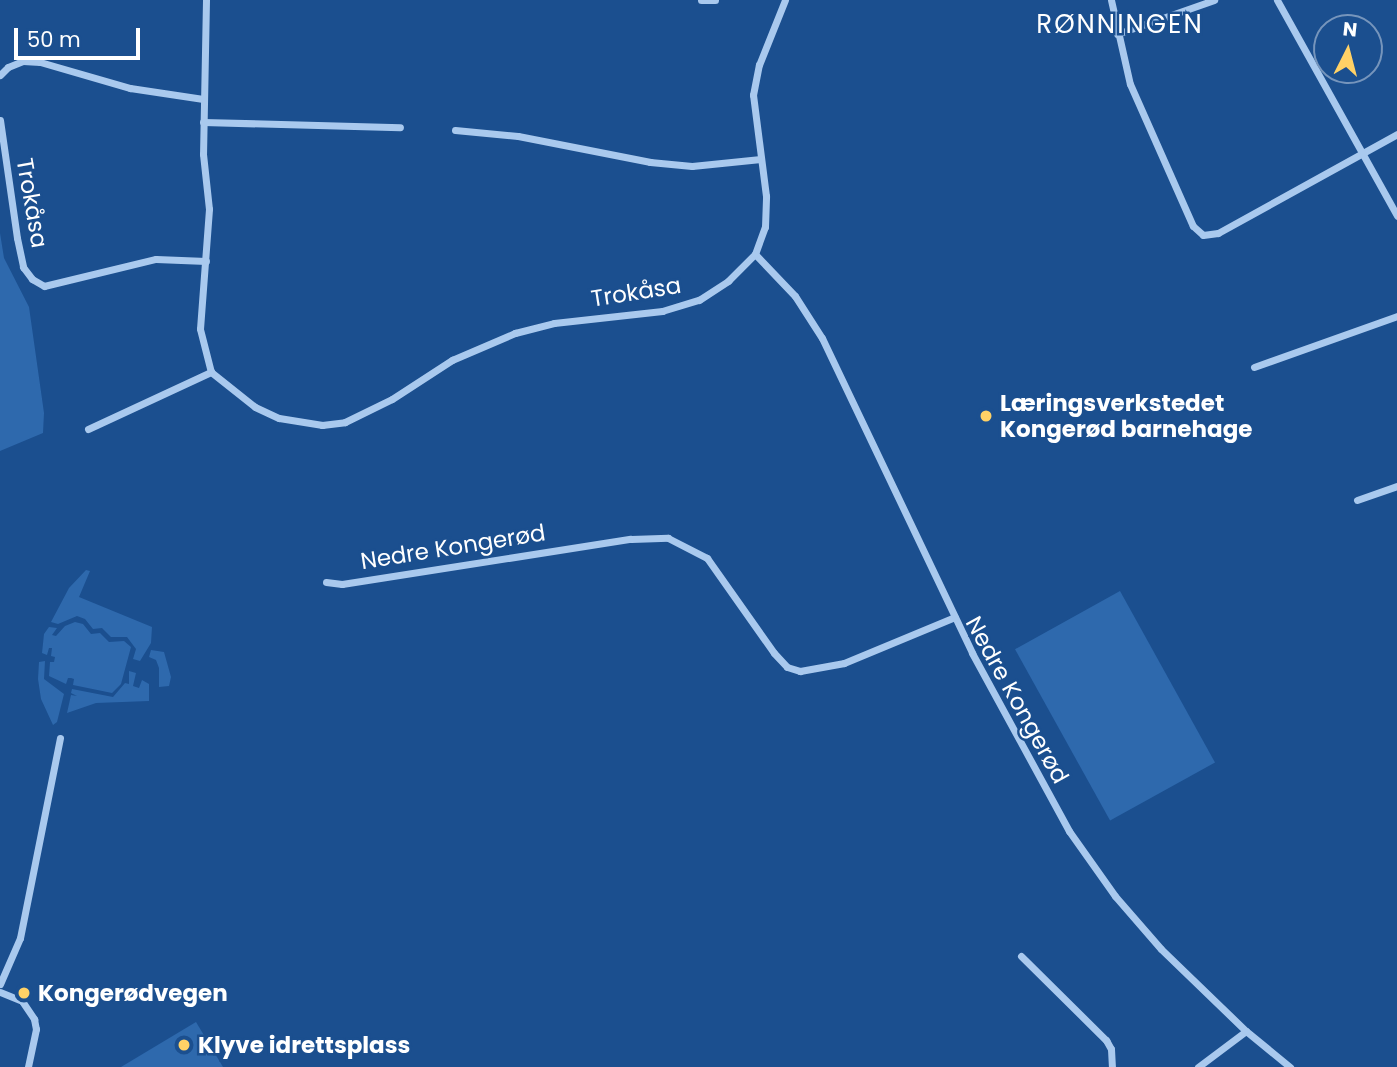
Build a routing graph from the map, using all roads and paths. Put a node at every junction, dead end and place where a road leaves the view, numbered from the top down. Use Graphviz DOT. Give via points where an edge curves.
graph roads {
  1 [pos="206,0"];
  2 [pos="701,0"];
  3 [pos="715,0"];
  4 [pos="785,0"];
  5 [pos="1111,0"];
  6 [pos="1214,0"];
  7 [pos="1277,0"];
  8 [pos="1117,34"];
  9 [pos="0,75"];
  10 [pos="203,99"];
  11 [pos="0,120"];
  12 [pos="203,122"];
  13 [pos="400,127"];
  14 [pos="455,130"];
  15 [pos="1397,134"];
  16 [pos="1361,154"];
  17 [pos="761,159"];
  18 [pos="1397,216"];
  19 [pos="755,254"];
  20 [pos="206,261"];
  21 [pos="1397,316"];
  22 [pos="1254,367"];
  23 [pos="211,372"];
  24 [pos="88,429"];
  25 [pos="1397,486"];
  26 [pos="1357,500"];
  27 [pos="326,582"];
  28 [pos="955,617"];
  29 [pos="60,738"];
  30 [pos="1021,956"];
  31 [pos="0,984"];
  32 [pos="0,992"];
  33 [pos="1246,1031"];
  34 [pos="28,1067"];
  35 [pos="1112,1067"];
  36 [pos="1198,1067"];
  37 [pos="1290,1067"];
  1 -- 10 [label="street"];
  2 -- 3 [label="street"];
  4 -- 17 [label="street" via="755,81 753,111"];
  5 -- 8 [label="street"];
  6 -- 8 [label="street"];
  7 -- 16 [label="street"];
  8 -- 16 [label="street" via="1130,84 1192,226 1203,235 1218,233"];
  9 -- 10 [label="street" via="23,61 40,62 130,88"];
  10 -- 12 [label="street"];
  11 -- 20 [label="street, Trokåsa" via="17,238 23,267 32,279 44,286 156,259"];
  12 -- 13 [label="street"];
  12 -- 20 [label="street" via="209,209"];
  14 -- 17 [label="street" via="692,166"];
  15 -- 16 [label="street"];
  16 -- 18 [label="street"];
  17 -- 19 [label="street" via="766,213"];
  19 -- 23 [label="street, Trokåsa" via="728,281 699,300 662,311 554,323 515,333 452,360 392,399 345,422 321,425 279,418 254,407"];
  19 -- 28 [label="street" via="794,296 822,338"];
  20 -- 23 [label="street" via="200,329"];
  21 -- 22 [label="street"];
  23 -- 24 [label="street"];
  25 -- 26 [label="street"];
  27 -- 28 [label="street, Nedre Kongerød" via="342,584 631,539 668,538 707,558 774,653 787,667 800,671 844,663"];
  28 -- 33 [label="street, Nedre Kongerød" via="1011,730 1069,831 1115,896 1161,949"];
  29 -- 31 [label="street" via="20,938"];
  30 -- 35 [label="street" via="1106,1040"];
  32 -- 34 [label="street" via="22,1000 34,1019"];
  33 -- 36 [label="street"];
  33 -- 37 [label="street, Nedre Kongerød"];
}
